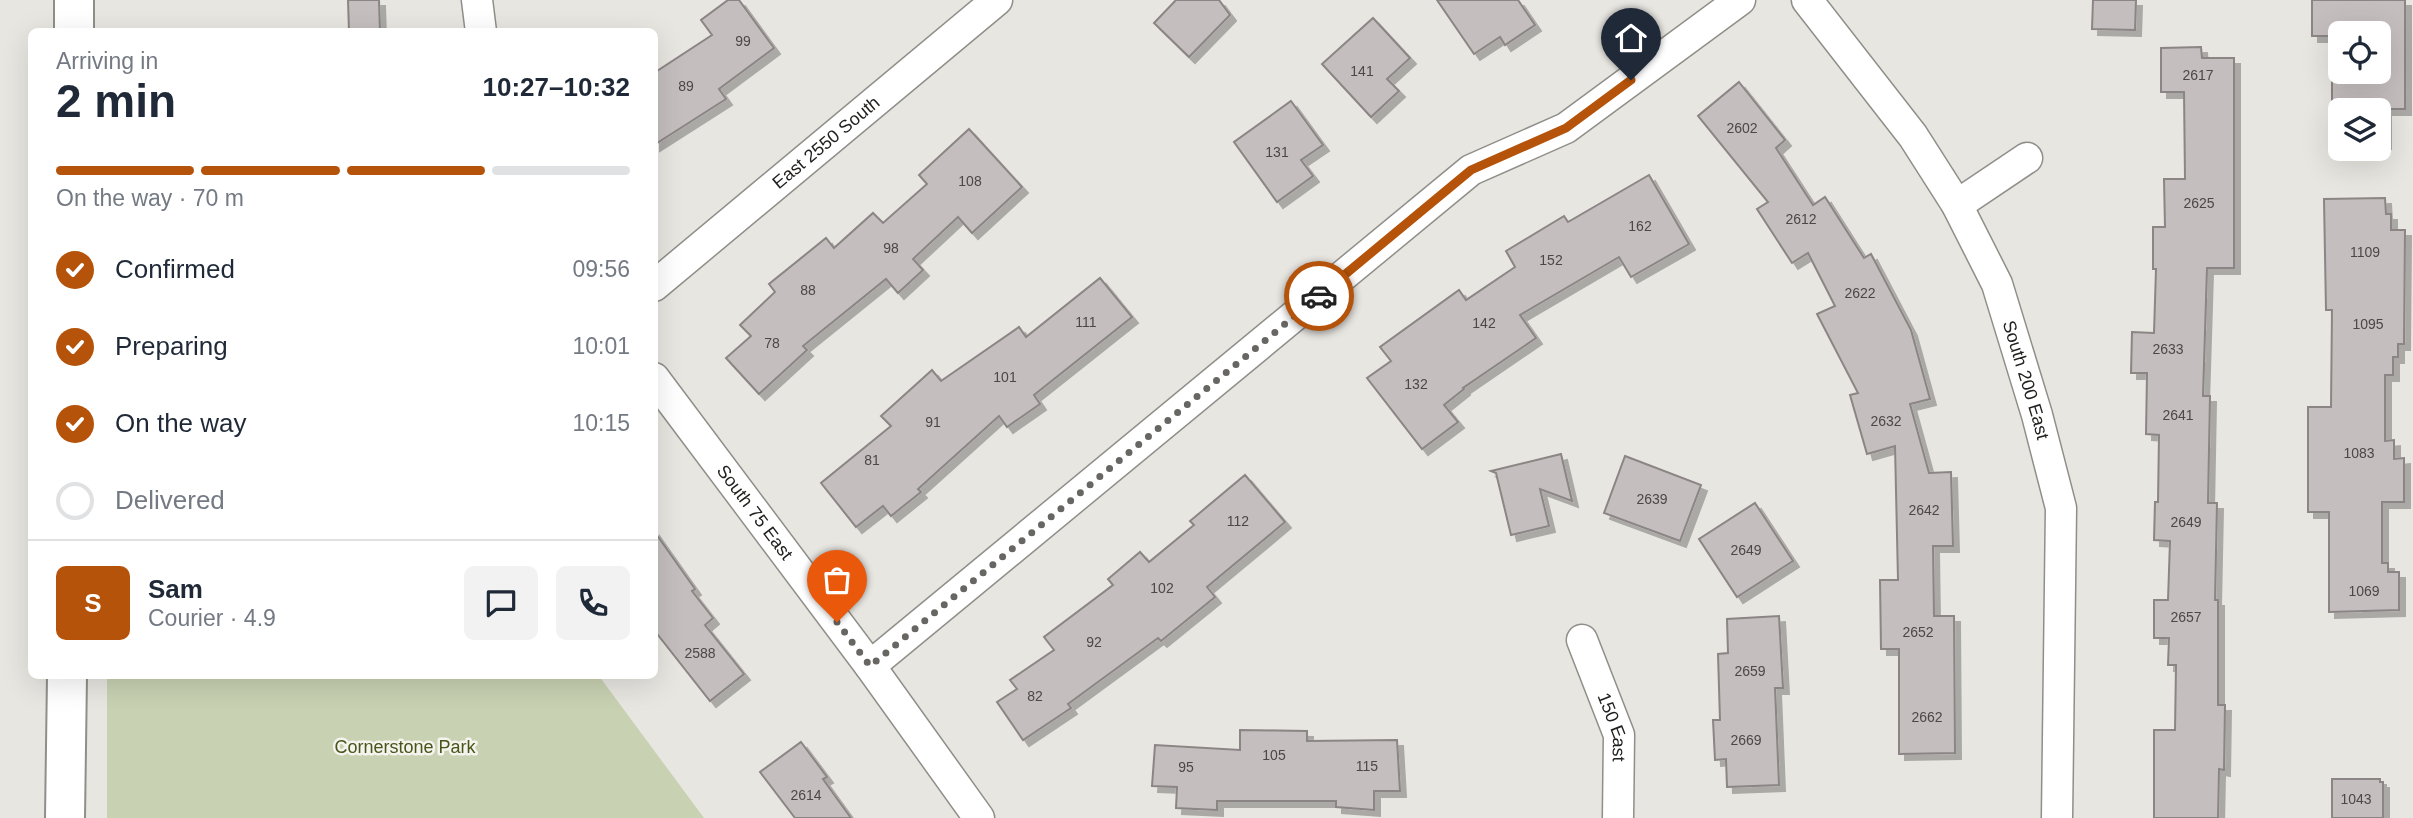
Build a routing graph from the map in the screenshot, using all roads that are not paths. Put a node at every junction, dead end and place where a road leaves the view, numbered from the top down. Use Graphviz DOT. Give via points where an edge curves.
graph roads {
  1 [pos="74,0"];
  2 [pos="477,0"];
  3 [pos="996,0"];
  4 [pos="1740,0"];
  5 [pos="1807,0"];
  6 [pos="74,28"];
  7 [pos="481,28"];
  8 [pos="2027,158"];
  9 [pos="1957,205"];
  10 [pos="658,283"];
  11 [pos="658,383"];
  12 [pos="1582,640"];
  13 [pos="870,666"];
  14 [pos="66,679"];
  15 [pos="65,818"];
  16 [pos="979,818"];
  17 [pos="1618,818"];
  18 [pos="2057,818"];
  1 -- 6 [label="street"];
  2 -- 7 [label="street"];
  3 -- 10 [label="street, East 2550 South"];
  4 -- 13 [label="street" via="1566,128 1471,170"];
  5 -- 9 [label="street, South 200 East" via="1913,136"];
  8 -- 9 [label="street"];
  9 -- 18 [label="street, South 200 East" via="1997,284 2061,508"];
  11 -- 13 [label="street, South 75 East"];
  12 -- 17 [label="street, 150 East" via="1619,735"];
  13 -- 16 [label="street, South 75 East"];
  14 -- 15 [label="street"];
}
